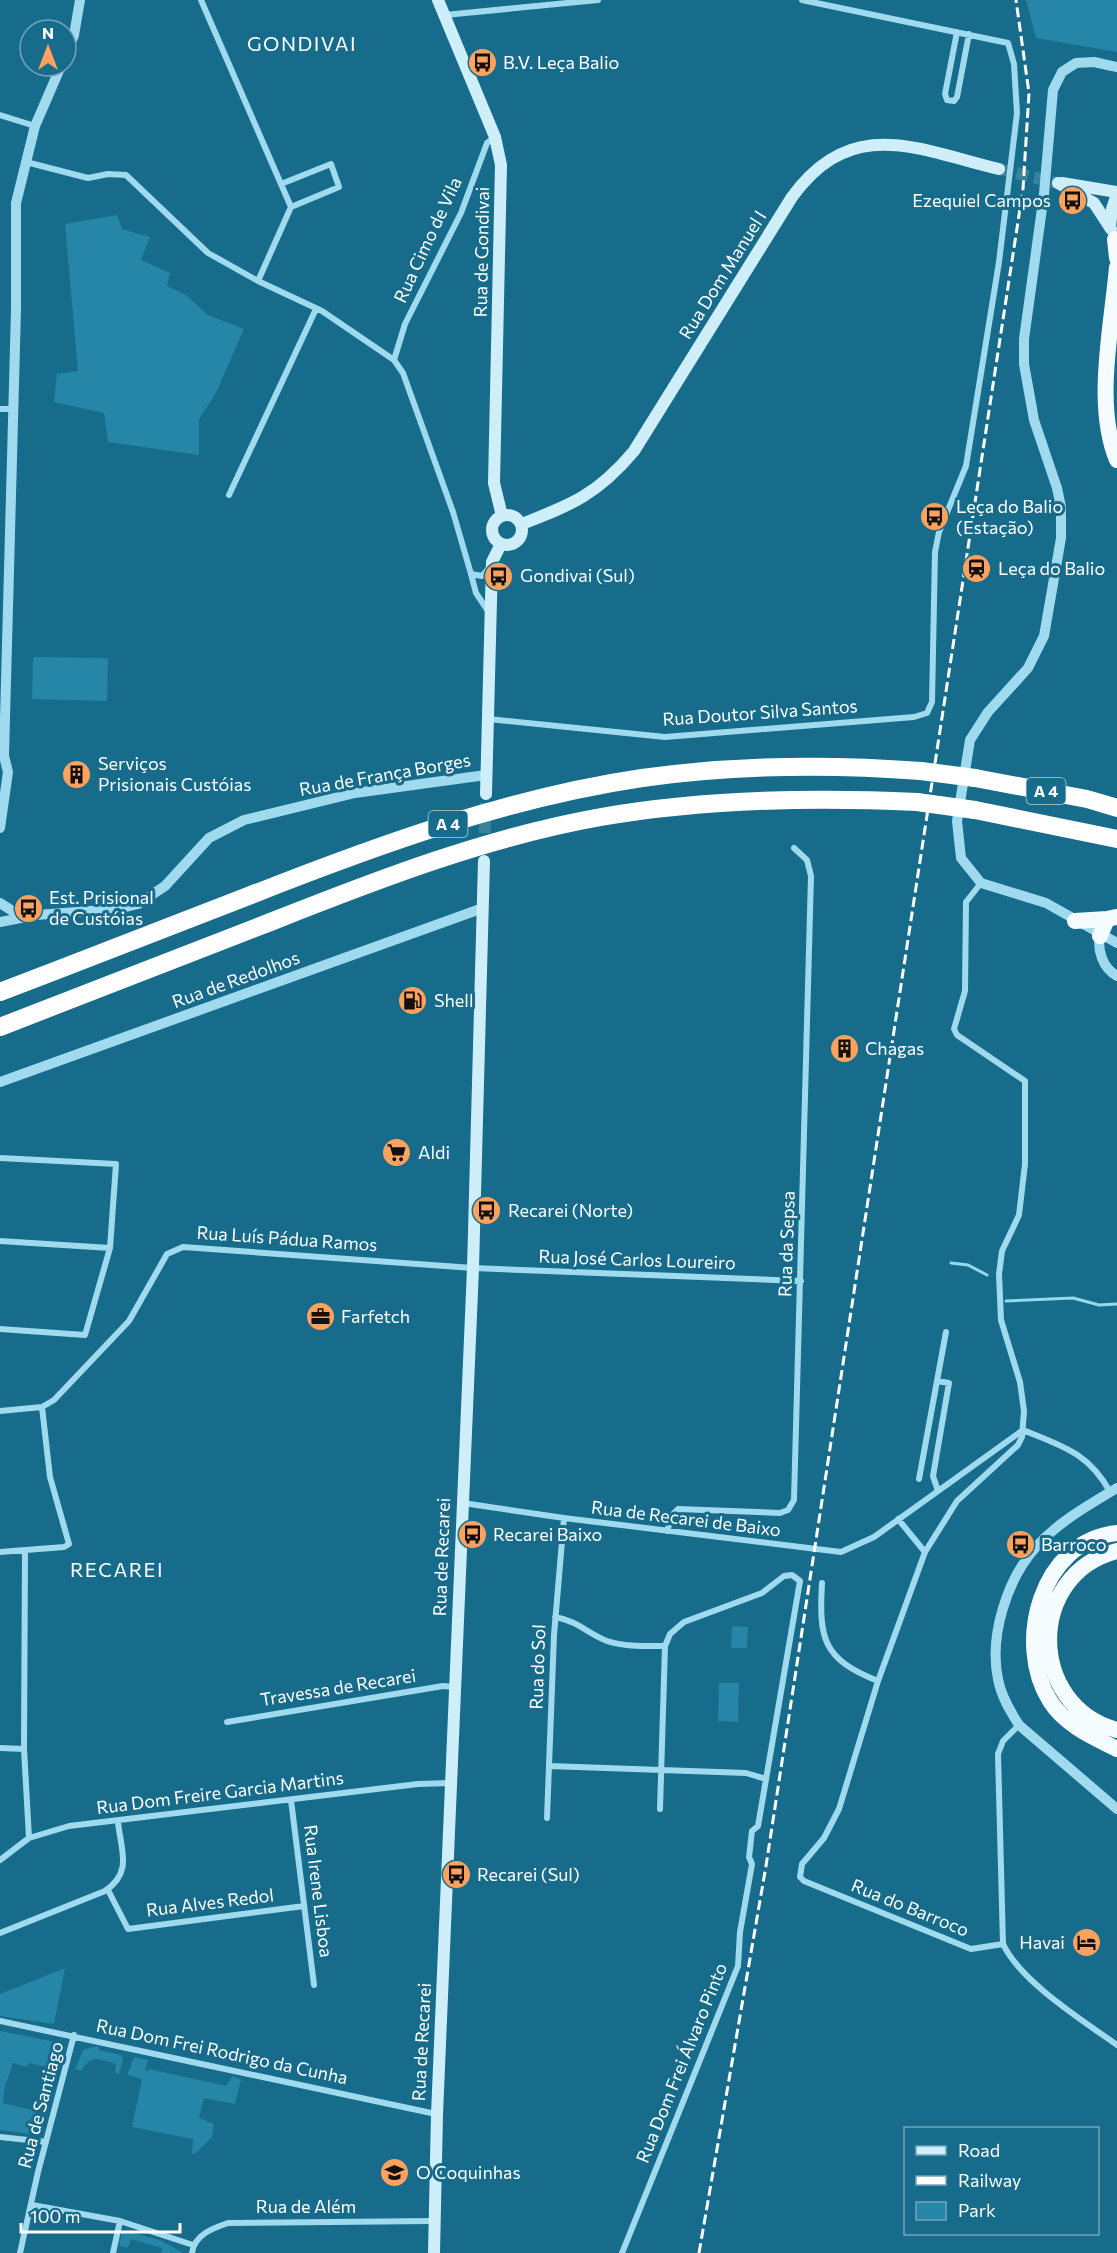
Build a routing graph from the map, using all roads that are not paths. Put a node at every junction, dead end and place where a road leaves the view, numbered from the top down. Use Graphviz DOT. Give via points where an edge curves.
graph roads {
  1 [pos="81,0"];
  2 [pos="201,0"];
  3 [pos="438,0"];
  4 [pos="598,0"];
  5 [pos="802,0"];
  6 [pos="843,0"];
  7 [pos="842,8"];
  8 [pos="445,15"];
  9 [pos="77,18"];
  10 [pos="957,32"];
  11 [pos="969,34"];
  12 [pos="1117,67"];
  13 [pos="56,78"];
  14 [pos="0,115"];
  15 [pos="35,126"];
  16 [pos="495,137"];
  17 [pos="26,162"];
  18 [pos="999,169"];
  19 [pos="281,184"];
  20 [pos="1117,193"];
  21 [pos="291,207"];
  22 [pos="1114,236"];
  23 [pos="1117,258"];
  24 [pos="1117,267"];
  25 [pos="258,281"];
  26 [pos="316,309"];
  27 [pos="394,360"];
  28 [pos="0,409"];
  29 [pos="13,409"];
  30 [pos="1117,460"];
  31 [pos="229,495"];
  32 [pos="502,516"];
  33 [pos="522,524"];
  34 [pos="501,544"];
  35 [pos="492,562"];
  36 [pos="471,574"];
  37 [pos="490,616"];
  38 [pos="488,719"];
  39 [pos="2,761"];
  40 [pos="486,775"];
  41 [pos="486,794"];
  42 [pos="1117,808"];
  43 [pos="1,816"];
  44 [pos="0,828"];
  45 [pos="1117,839"];
  46 [pos="795,848"];
  47 [pos="484,861"];
  48 [pos="981,883"];
  49 [pos="0,903"];
  50 [pos="483,908"];
  51 [pos="22,917"];
  52 [pos="1112,918"];
  53 [pos="1075,921"];
  54 [pos="0,922"];
  55 [pos="1100,936"];
  56 [pos="1117,943"];
  57 [pos="1100,955"];
  58 [pos="1117,976"];
  59 [pos="0,992"];
  60 [pos="0,1027"];
  61 [pos="0,1082"];
  62 [pos="0,1158"];
  63 [pos="0,1241"];
  64 [pos="110,1248"];
  65 [pos="473,1268"];
  66 [pos="801,1281"];
  67 [pos="0,1329"];
  68 [pos="946,1332"];
  69 [pos="937,1381"];
  70 [pos="42,1407"];
  71 [pos="0,1411"];
  72 [pos="1023,1430"];
  73 [pos="927,1438"];
  74 [pos="939,1441"];
  75 [pos="920,1479"];
  76 [pos="1113,1490"];
  77 [pos="938,1491"];
  78 [pos="462,1503"];
  79 [pos="564,1518"];
  80 [pos="898,1519"];
  81 [pos="667,1531"];
  82 [pos="1117,1533"];
  83 [pos="25,1550"];
  84 [pos="1117,1551"];
  85 [pos="0,1552"];
  86 [pos="925,1552"];
  87 [pos="822,1583"];
  88 [pos="555,1617"];
  89 [pos="664,1646"];
  90 [pos="878,1681"];
  91 [pos="455,1687"];
  92 [pos="227,1722"];
  93 [pos="1019,1725"];
  94 [pos="1117,1730"];
  95 [pos="0,1748"];
  96 [pos="24,1749"];
  97 [pos="1117,1749"];
  98 [pos="549,1766"];
  99 [pos="661,1770"];
  100 [pos="766,1779"];
  101 [pos="452,1783"];
  102 [pos="291,1800"];
  103 [pos="660,1809"];
  104 [pos="1117,1809"];
  105 [pos="547,1818"];
  106 [pos="117,1822"];
  107 [pos="29,1838"];
  108 [pos="0,1860"];
  109 [pos="108,1890"];
  110 [pos="304,1906"];
  111 [pos="0,1933"];
  112 [pos="1003,1944"];
  113 [pos="314,1985"];
  114 [pos="0,2021"];
  115 [pos="74,2035"];
  116 [pos="1117,2045"];
  117 [pos="437,2114"];
  118 [pos="0,2137"];
  119 [pos="46,2142"];
  120 [pos="32,2205"];
  121 [pos="120,2222"];
  122 [pos="435,2222"];
  123 [pos="193,2245"];
  124 [pos="20,2253"];
  125 [pos="113,2253"];
  126 [pos="192,2253"];
  127 [pos="434,2253"];
  128 [pos="622,2253"];
  1 -- 9 [label="street"];
  2 -- 19 [label="street"];
  3 -- 8 [label="main road, Rua de Gondivai"];
  4 -- 8 [label="street"];
  5 -- 7 [label="street"];
  6 -- 7 [label="street"];
  7 -- 10 [label="street"];
  8 -- 16 [label="main road, Rua de Gondivai"];
  10 -- 11 [label="street"];
  10 -- 11 [label="street" via="947,100 957,97"];
  11 -- 38 [label="street, Rua Doutor Silva Santos" via="1008,43 1014,64 1017,113 966,466 939,532 935,552 932,702 927,713 664,737"];
  12 -- 48 [label="street" via="1076,63 1062,72 1053,90 1024,364 1034,420 1058,488 1061,538 1049,619 1041,644 1021,677 975,729 966,750 957,839 961,858"];
  13 -- 15 [label="street"];
  14 -- 15 [label="street"];
  15 -- 17 [label="street"];
  16 -- 27 [label="street, Rua Cimo de Vila" via="486,143 461,213 405,324"];
  16 -- 32 [label="main road, Rua de Gondivai" via="502,194 494,483"];
  17 -- 25 [label="street" via="88,178 126,176 208,253"];
  17 -- 29 [label="street" via="16,202"];
  18 -- 33 [label="main road, Rua Dom Manuel I" via="878,144 847,149 821,164 792,197 634,451 613,476 575,503"];
  19 -- 21 [label="street"];
  19 -- 21 [label="street" via="331,164 339,187"];
  20 -- 22 [label="main road" via="1112,209"];
  20 -- 22 [label="main road" via="1058,183 1094,203"];
  21 -- 25 [label="street"];
  22 -- 23 [label="highway"];
  24 -- 30 [label="highway" via="1106,406"];
  25 -- 26 [label="street"];
  26 -- 27 [label="street"];
  26 -- 31 [label="street"];
  27 -- 36 [label="street" via="403,373"];
  28 -- 29 [label="street"];
  29 -- 39 [label="street"];
  32 -- 33 [label="main road" via="514,516"];
  32 -- 34 [label="main road, Rua de Gondivai" via="492,530"];
  33 -- 34 [label="main road" via="517,541"];
  34 -- 35 [label="main road"];
  35 -- 36 [label="street" via="485,575"];
  35 -- 37 [label="main road"];
  36 -- 37 [label="street" via="476,593"];
  37 -- 38 [label="main road"];
  38 -- 40 [label="main road"];
  39 -- 43 [label="street" via="8,772"];
  40 -- 41 [label="main road"];
  40 -- 51 [label="street, Rua de França Borges" via="355,793 244,820 209,838 165,886 138,904"];
  42 -- 59 [label="highway, A 4, bridge" via="975,778 851,766 783,766 642,778 477,814 371,848"];
  43 -- 44 [label="street"];
  45 -- 60 [label="highway, A 4, bridge" via="917,802 812,800 651,810 600,818 507,840 382,878"];
  46 -- 66 [label="street, Rua da Sepsa" via="807,860 811,876"];
  47 -- 50 [label="main road, Rua de Recarei"];
  48 -- 53 [label="street" via="1046,903"];
  48 -- 72 [label="street" via="966,902 965,991 954,1029 957,1035 1025,1081 1024,1164 1018,1215 1002,1251 999,1274 999,1307 1020,1382"];
  49 -- 51 [label="street"];
  50 -- 61 [label="street, Rua de Redolhos"];
  50 -- 65 [label="main road, Rua de Recarei"];
  51 -- 54 [label="street, Rua de França Borges"];
  52 -- 53 [label="highway"];
  52 -- 55 [label="highway"];
  53 -- 55 [label="street"];
  53 -- 57 [label="street" via="1090,936"];
  55 -- 56 [label="street"];
  55 -- 57 [label="street"];
  57 -- 58 [label="street" via="1104,965"];
  62 -- 64 [label="street" via="116,1164"];
  63 -- 64 [label="street"];
  64 -- 67 [label="street" via="85,1335"];
  65 -- 66 [label="street, Rua José Carlos Loureiro"];
  65 -- 70 [label="street, Rua Luís Pádua Ramos" via="183,1246 163,1259 134,1314 112,1341 54,1400"];
  65 -- 78 [label="main road, Rua de Recarei"];
  66 -- 81 [label="street, Rua da Sepsa" via="794,1500 788,1510 780,1513 678,1509"];
  68 -- 69 [label="street"];
  69 -- 73 [label="street"];
  69 -- 74 [label="street" via="949,1383"];
  70 -- 71 [label="street"];
  70 -- 83 [label="street" via="53,1490 70,1540 64,1547"];
  72 -- 76 [label="street" via="1084,1458"];
  72 -- 77 [label="street, Rua de Recarei de Baixo"];
  72 -- 86 [label="street" via="1018,1445 957,1501"];
  73 -- 74 [label="street"];
  73 -- 75 [label="street"];
  74 -- 77 [label="street" via="933,1476"];
  76 -- 93 [label="street" via="1074,1514 1037,1545 1005,1601 996,1666 1008,1708"];
  77 -- 80 [label="street, Rua de Recarei de Baixo"];
  78 -- 79 [label="street, Rua de Recarei de Baixo"];
  78 -- 91 [label="main road, Rua de Recarei"];
  79 -- 81 [label="street, Rua de Recarei de Baixo"];
  79 -- 88 [label="street, Rua do Sol"];
  80 -- 81 [label="street, Rua de Recarei de Baixo" via="849,1550 832,1553"];
  80 -- 86 [label="street"];
  82 -- 97 [label="highway" via="1084,1545 1049,1580 1035,1617 1033,1647 1041,1683 1051,1703 1085,1734"];
  83 -- 85 [label="street"];
  83 -- 96 [label="street"];
  84 -- 94 [label="highway" via="1088,1564 1071,1581 1054,1607 1048,1638 1051,1664 1064,1691 1092,1719"];
  86 -- 90 [label="street"];
  87 -- 90 [label="street" via="823,1638 843,1661"];
  88 -- 89 [label="street" via="578,1623 606,1641"];
  88 -- 98 [label="street, Rua do Sol"];
  89 -- 99 [label="street"];
  89 -- 100 [label="street, Rua Dom Frei Álvaro Pinto" via="670,1634 684,1622 762,1593 784,1576 792,1575 800,1581"];
  90 -- 112 [label="street, Rua do Barroco" via="839,1809 824,1838 802,1864 800,1877 971,1949"];
  91 -- 92 [label="street, Travessa de Recarei"];
  91 -- 101 [label="main road, Rua de Recarei"];
  93 -- 104 [label="street"];
  93 -- 112 [label="street" via="1003,1741 998,1754"];
  95 -- 96 [label="street"];
  96 -- 107 [label="street"];
  98 -- 99 [label="street"];
  98 -- 105 [label="street, Rua do Sol"];
  99 -- 100 [label="street" via="746,1773"];
  99 -- 103 [label="street"];
  100 -- 128 [label="street, Rua Dom Frei Álvaro Pinto" via="758,1826 752,1831 752,1864 738,1966"];
  101 -- 102 [label="street, Rua Dom Freire Garcia Martins"];
  101 -- 117 [label="main road, Rua de Recarei"];
  102 -- 106 [label="street, Rua Dom Freire Garcia Martins"];
  102 -- 110 [label="street, Rua Irene Lisboa"];
  106 -- 107 [label="street, Rua Dom Freire Garcia Martins" via="69,1826"];
  106 -- 109 [label="street" via="124,1870 118,1883"];
  107 -- 108 [label="street, Rua Dom Freire Garcia Martins"];
  109 -- 110 [label="street, Rua Alves Redol" via="128,1929"];
  109 -- 111 [label="street"];
  110 -- 113 [label="street, Rua Irene Lisboa"];
  112 -- 116 [label="street" via="1018,1967"];
  114 -- 115 [label="street, Rua Dom Frei Rodrigo da Cunha"];
  115 -- 117 [label="street, Rua Dom Frei Rodrigo da Cunha"];
  115 -- 119 [label="street, Rua de Santiago"];
  117 -- 122 [label="main road, Rua de Recarei"];
  118 -- 119 [label="street"];
  119 -- 120 [label="street, Rua de Santiago"];
  120 -- 121 [label="street"];
  120 -- 124 [label="street, Rua de Santiago"];
  121 -- 123 [label="street"];
  121 -- 125 [label="street"];
  122 -- 123 [label="street, Rua de Além" via="228,2223 214,2228"];
  122 -- 127 [label="main road, Rua de Recarei"];
  123 -- 126 [label="street"];
}
